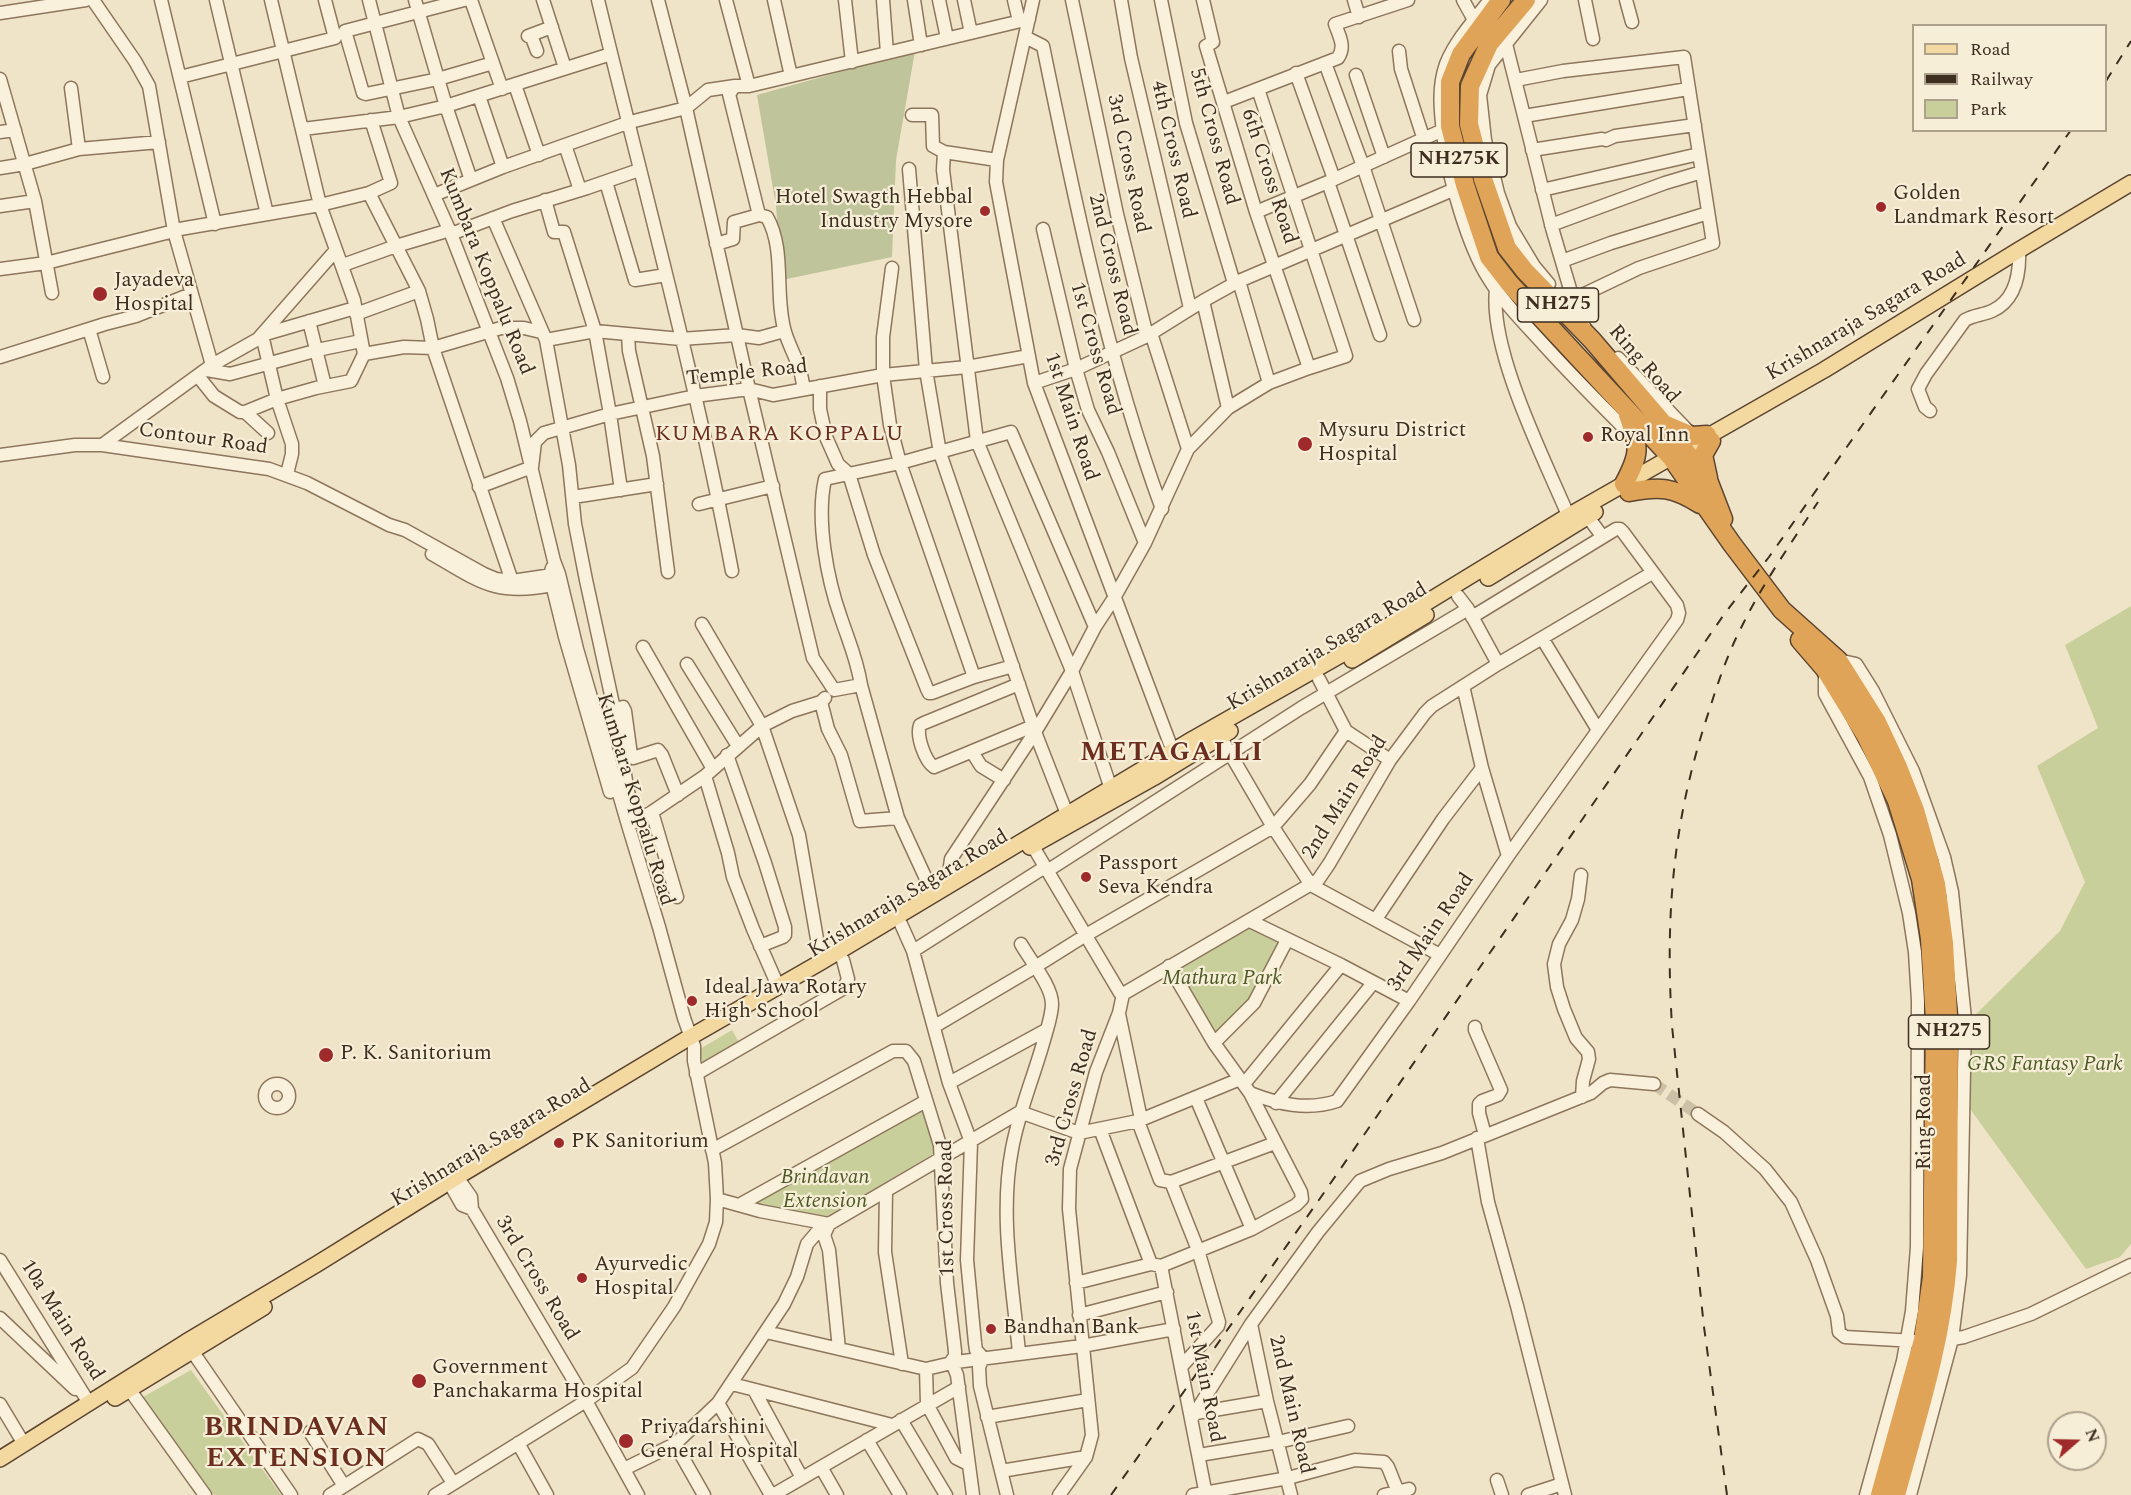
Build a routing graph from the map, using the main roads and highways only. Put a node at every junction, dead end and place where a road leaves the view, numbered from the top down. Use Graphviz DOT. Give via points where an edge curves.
graph roads {
  1 [pos="1501,0"];
  2 [pos="1527,1"];
  3 [pos="2131,183"];
  4 [pos="1525,271"];
  5 [pos="1538,314"];
  6 [pos="1627,412"];
  7 [pos="1693,447"];
  8 [pos="1708,480"];
  9 [pos="1627,488"];
  10 [pos="1707,508"];
  11 [pos="1571,521"];
  12 [pos="1732,544"];
  13 [pos="1218,732"];
  14 [pos="1175,757"];
  15 [pos="1030,842"];
  16 [pos="691,1051"];
  17 [pos="1930,1340"];
  18 [pos="126,1386"];
  19 [pos="0,1459"];
  20 [pos="0,1471"];
  21 [pos="1880,1495"];
  22 [pos="1896,1495"];
  1 -- 5 [label="highway, Ring Road / NH275K" via="1478,23 1461,54 1450,82 1450,126 1489,257"];
  2 -- 4 [label="highway, Ring Road / NH275K" via="1504,36 1489,44 1470,86 1469,124 1507,248"];
  3 -- 7 [label="main road, Krishnaraja Sagara Road"];
  4 -- 7 [label="highway, Ring Road / NH275" via="1592,340 1663,423"];
  5 -- 6 [label="highway, Ring Road / NH275"];
  6 -- 7 [label="highway, Ring Road / NH275"];
  6 -- 9 [label="highway" via="1638,452"];
  7 -- 8 [label="highway, Ring Road / NH275"];
  7 -- 8 [label="highway" via="1703,455"];
  7 -- 9 [label="main road, Krishnaraja Sagara Road"];
  7 -- 10 [label="highway, Ring Road / NH275"];
  8 -- 12 [label="highway, Ring Road / NH275"];
  9 -- 10 [label="highway" via="1669,489"];
  9 -- 11 [label="main road, Krishnaraja Sagara Road"];
  9 -- 11 [label="main road, Krishnaraja Sagara Road" via="1588,517"];
  10 -- 12 [label="highway, Ring Road / NH275"];
  11 -- 13 [label="main road, Krishnaraja Sagara Road" via="1339,656"];
  11 -- 13 [label="main road, Krishnaraja Sagara Road" via="1323,686"];
  12 -- 17 [label="highway, Ring Road / NH275" via="1782,610 1793,632 1831,665 1897,801 1921,879 1930,939 1935,1021"];
  13 -- 14 [label="main road, Krishnaraja Sagara Road"];
  14 -- 15 [label="main road, Krishnaraja Sagara Road"];
  14 -- 15 [label="main road, Krishnaraja Sagara Road" via="1067,814"];
  15 -- 16 [label="main road, Krishnaraja Sagara Road"];
  15 -- 16 [label="main road, Krishnaraja Sagara Road" via="955,881 778,987"];
  16 -- 18 [label="main road, Krishnaraja Sagara Road" via="317,1264"];
  17 -- 21 [label="highway, Ring Road / NH275"];
  17 -- 22 [label="highway, Ring Road / NH275"];
  18 -- 19 [label="main road, Krishnaraja Sagara Road" via="89,1403"];
  18 -- 20 [label="main road, Krishnaraja Sagara Road"];
}
